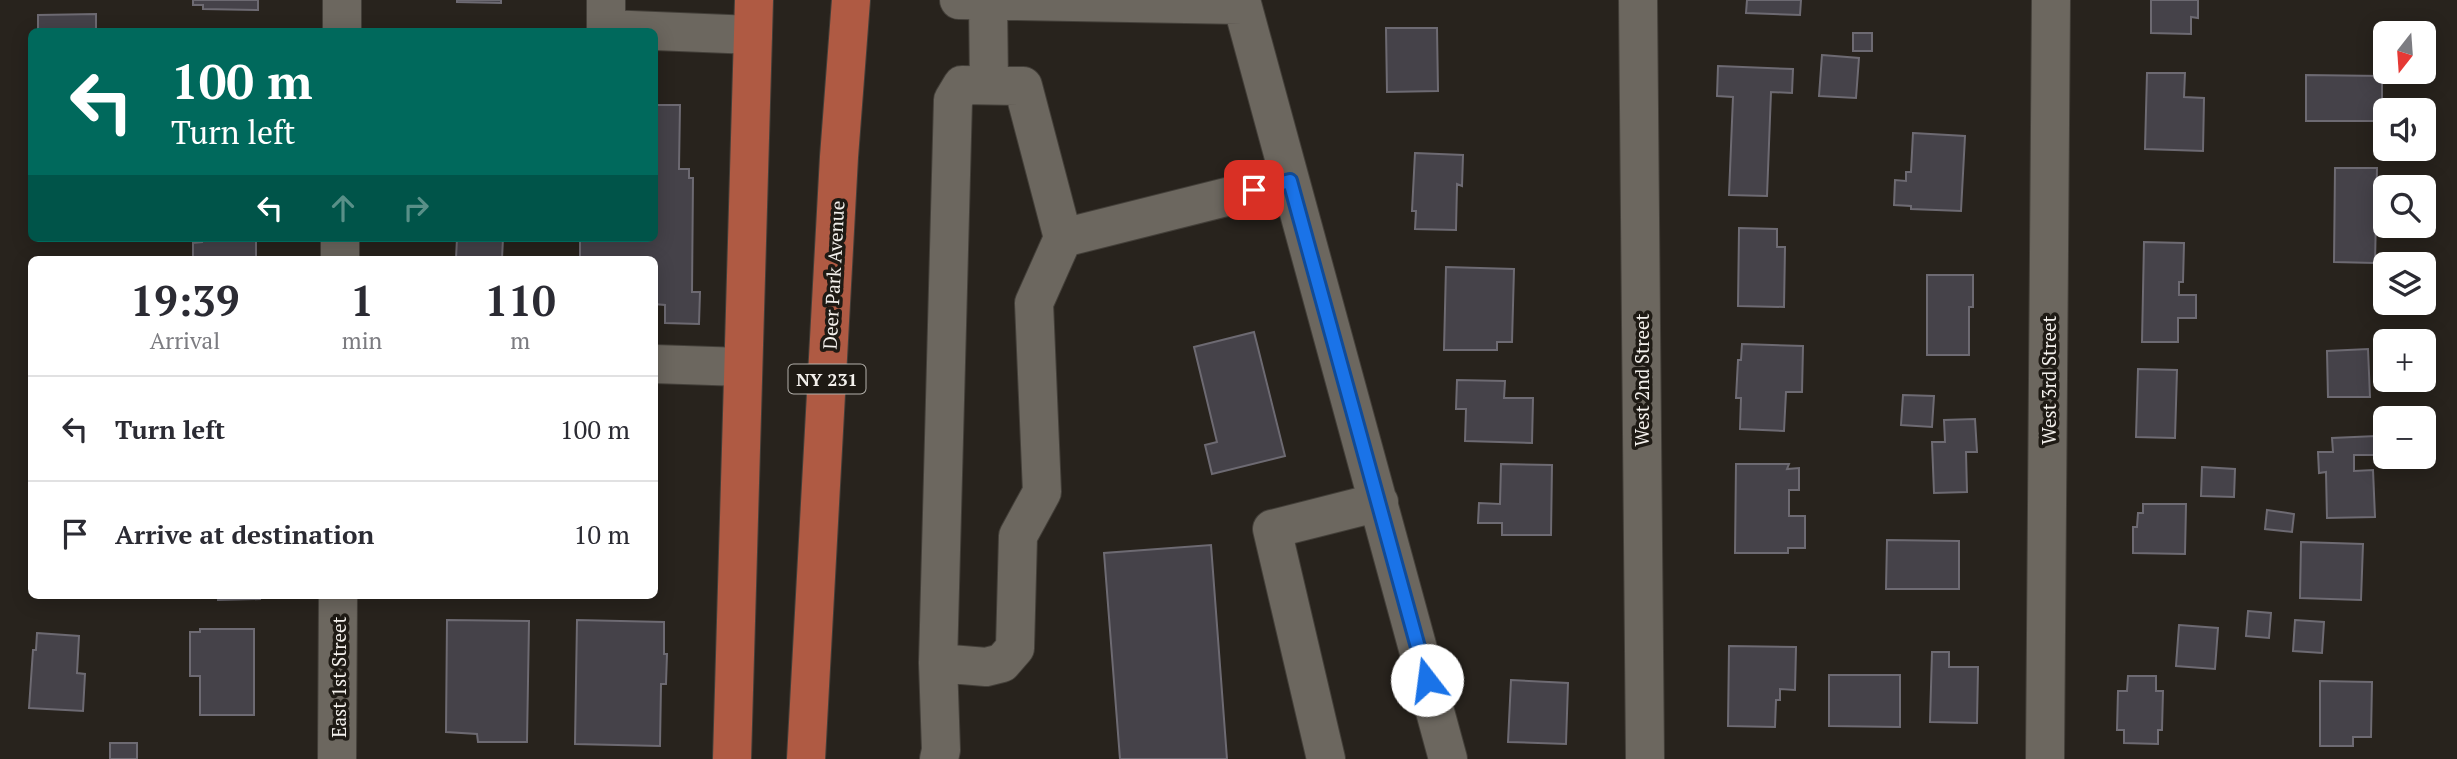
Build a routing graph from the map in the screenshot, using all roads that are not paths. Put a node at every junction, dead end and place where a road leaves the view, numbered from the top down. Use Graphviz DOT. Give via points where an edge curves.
graph roads {
  1 [pos="342,0"];
  2 [pos="606,0"];
  3 [pos="851,0"];
  4 [pos="959,0"];
  5 [pos="988,0"];
  6 [pos="1639,0"];
  7 [pos="2051,0"];
  8 [pos="1121,1"];
  9 [pos="1241,3"];
  10 [pos="753,17"];
  11 [pos="342,28"];
  12 [pos="606,28"];
  13 [pos="618,28"];
  14 [pos="989,85"];
  15 [pos="1290,181"];
  16 [pos="1063,238"];
  17 [pos="658,364"];
  18 [pos="742,367"];
  19 [pos="1379,502"];
  20 [pos="338,599"];
  21 [pos="938,676"];
  22 [pos="337,759"];
  23 [pos="732,759"];
  24 [pos="806,759"];
  25 [pos="939,759"];
  26 [pos="1326,759"];
  27 [pos="1448,759"];
  28 [pos="1644,759"];
  29 [pos="2045,759"];
  1 -- 11 [label="street"];
  2 -- 12 [label="street"];
  3 -- 24 [label="main road, Deer Park Avenue / NY 231"];
  4 -- 5 [label="street"];
  5 -- 8 [label="street"];
  5 -- 14 [label="street"];
  6 -- 28 [label="street, West 2nd Street"];
  7 -- 29 [label="street, West 3rd Street"];
  8 -- 9 [label="street"];
  9 -- 15 [label="street"];
  10 -- 13 [label="street"];
  10 -- 18 [label="main road"];
  14 -- 16 [label="street" via="1023,86"];
  14 -- 21 [label="street" via="962,85 953,100"];
  15 -- 16 [label="street"];
  15 -- 19 [label="street"];
  16 -- 21 [label="street" via="1034,303 1042,492 1018,536 1015,648 1002,663"];
  17 -- 18 [label="street"];
  18 -- 23 [label="main road"];
  19 -- 26 [label="street" via="1272,529"];
  19 -- 27 [label="street"];
  20 -- 22 [label="street, East 1st Street"];
  21 -- 25 [label="street"];
}
